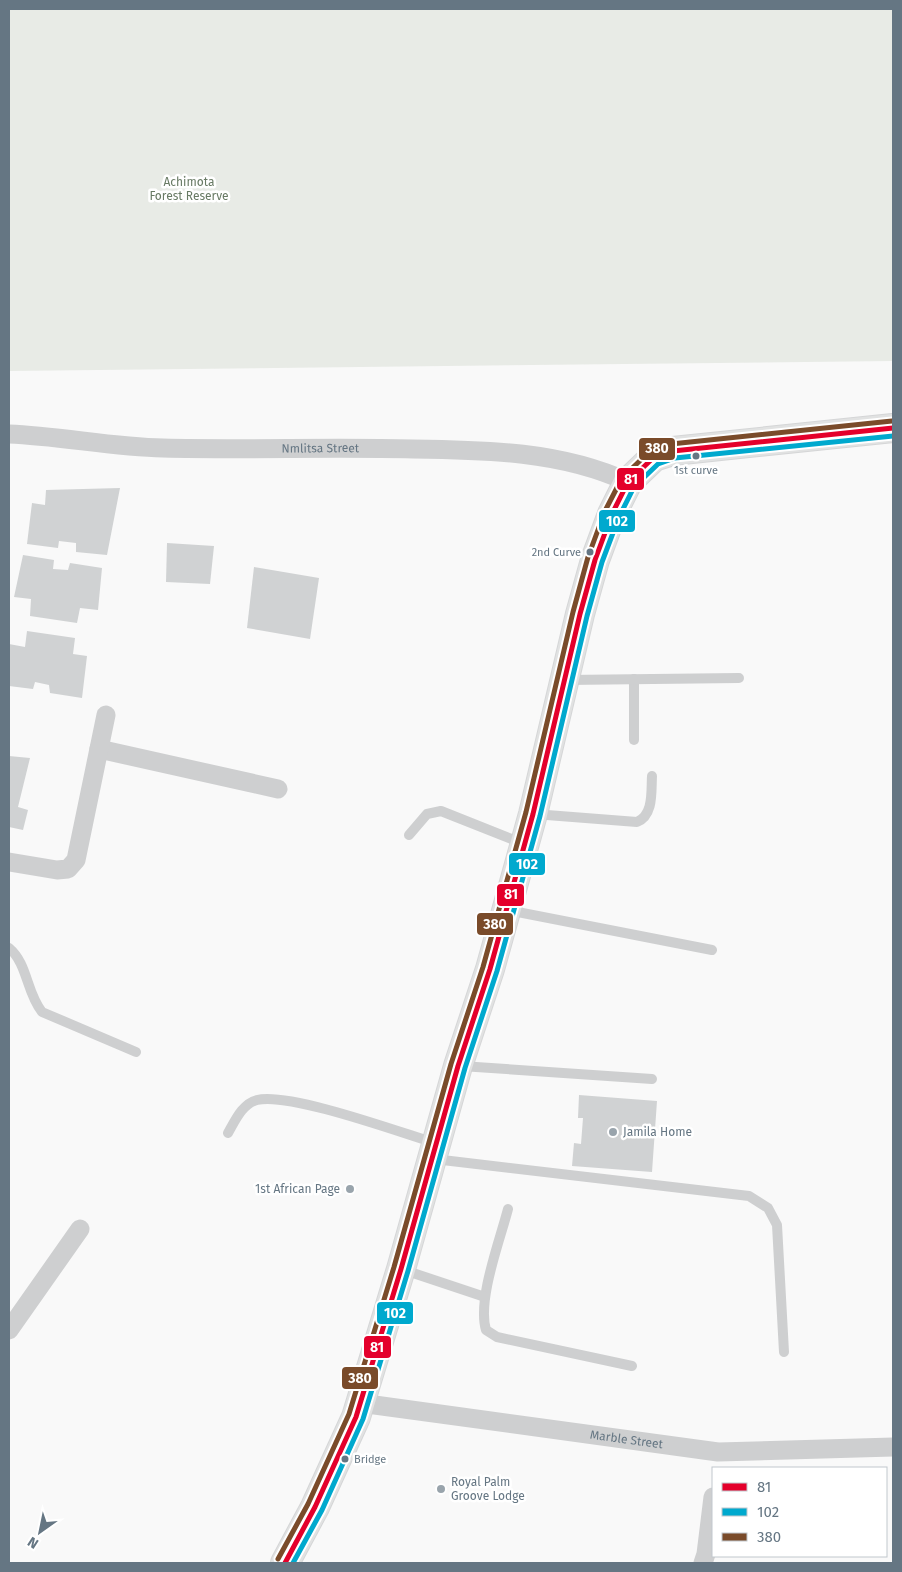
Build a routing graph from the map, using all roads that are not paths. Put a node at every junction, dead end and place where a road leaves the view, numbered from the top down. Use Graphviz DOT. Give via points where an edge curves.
graph roads {
  1 [pos="893,428"];
  2 [pos="9,434"];
  3 [pos="628,482"];
  4 [pos="739,678"];
  5 [pos="634,679"];
  6 [pos="565,680"];
  7 [pos="106,715"];
  8 [pos="634,740"];
  9 [pos="99,749"];
  10 [pos="652,776"];
  11 [pos="278,789"];
  12 [pos="534,814"];
  13 [pos="409,835"];
  14 [pos="525,845"];
  15 [pos="9,862"];
  16 [pos="507,909"];
  17 [pos="9,948"];
  18 [pos="712,950"];
  19 [pos="136,1052"];
  20 [pos="458,1066"];
  21 [pos="652,1079"];
  22 [pos="228,1133"];
  23 [pos="434,1151"];
  24 [pos="508,1209"];
  25 [pos="80,1230"];
  26 [pos="401,1269"];
  27 [pos="486,1297"];
  28 [pos="9,1330"];
  29 [pos="784,1352"];
  30 [pos="632,1366"];
  31 [pos="360,1403"];
  32 [pos="893,1448"];
  33 [pos="718,1460"];
  34 [pos="712,1504"];
  35 [pos="285,1563"];
  36 [pos="703,1563"];
  1 -- 3 [label="street" via="673,452 654,457"];
  2 -- 3 [label="street, Nmlitsa Street" via="161,448 348,447 535,454 609,473"];
  3 -- 6 [label="street" via="595,560"];
  4 -- 5 [label="lane"];
  5 -- 6 [label="lane"];
  5 -- 8 [label="lane"];
  6 -- 12 [label="street"];
  7 -- 9 [label="street"];
  9 -- 11 [label="street"];
  9 -- 15 [label="street" via="76,860 68,868 57,870"];
  10 -- 12 [label="lane" via="649,812 637,822"];
  12 -- 14 [label="street"];
  13 -- 14 [label="lane" via="427,814 441,811"];
  14 -- 16 [label="street"];
  16 -- 18 [label="lane"];
  16 -- 20 [label="street"];
  17 -- 19 [label="lane" via="22,962 33,1001 42,1012"];
  20 -- 21 [label="lane"];
  20 -- 23 [label="street"];
  22 -- 23 [label="lane" via="244,1108 256,1100 270,1099 312,1106"];
  23 -- 26 [label="street"];
  23 -- 29 [label="lane" via="749,1196 768,1208 777,1225"];
  24 -- 27 [label="lane"];
  25 -- 28 [label="street"];
  26 -- 27 [label="lane"];
  26 -- 31 [label="street"];
  27 -- 30 [label="lane" via="482,1317 486,1330 497,1337"];
  31 -- 33 [label="street, Marble Street"];
  31 -- 35 [label="street" via="315,1508"];
  32 -- 33 [label="street, Marble Street"];
  34 -- 36 [label="street"];
}
